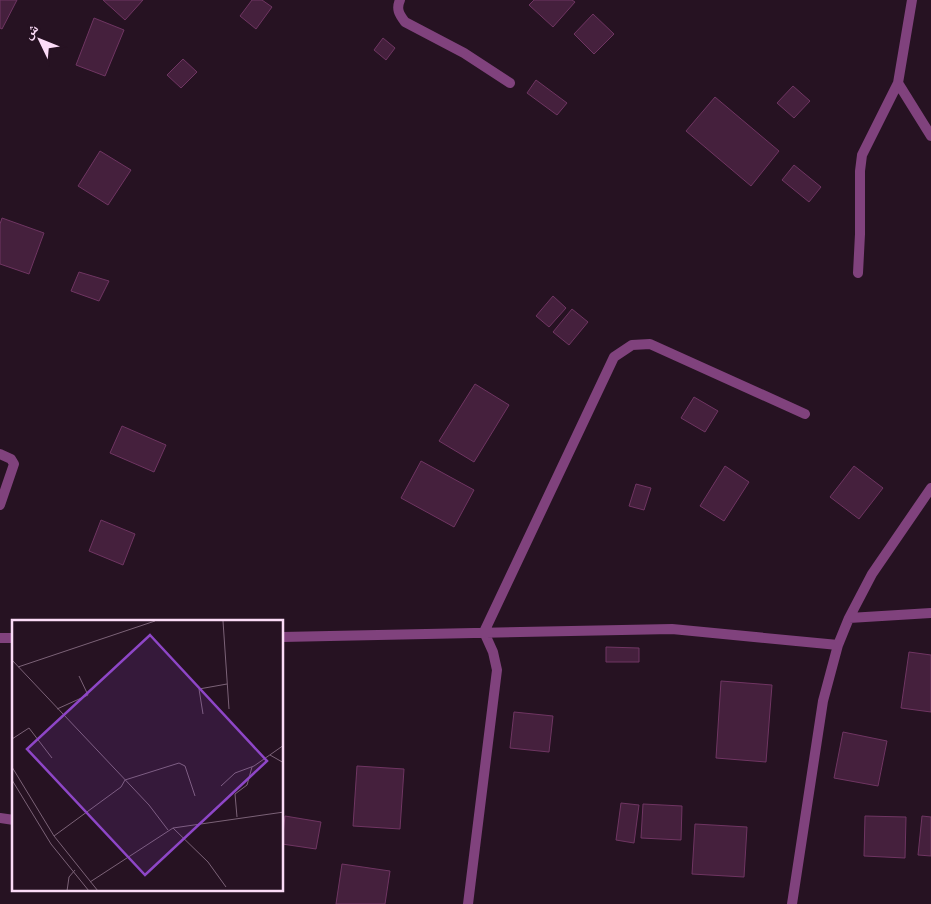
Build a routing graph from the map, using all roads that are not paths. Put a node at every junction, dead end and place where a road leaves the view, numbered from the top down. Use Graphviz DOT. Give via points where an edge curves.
graph roads {
  1 [pos="400,0"];
  2 [pos="912,0"];
  3 [pos="510,83"];
  4 [pos="898,83"];
  5 [pos="931,136"];
  6 [pos="858,273"];
  7 [pos="805,414"];
  8 [pos="0,454"];
  9 [pos="931,488"];
  10 [pos="0,504"];
  11 [pos="931,613"];
  12 [pos="849,618"];
  13 [pos="484,632"];
  14 [pos="284,637"];
  15 [pos="838,645"];
  16 [pos="468,904"];
  17 [pos="792,904"];
  1 -- 3 [label="street" via="397,6 404,22 464,53"];
  2 -- 4 [label="street"];
  4 -- 5 [label="street"];
  4 -- 6 [label="street" via="862,155"];
  7 -- 13 [label="street" via="650,344 632,345 614,357"];
  8 -- 10 [label="street" via="12,459 14,464"];
  9 -- 12 [label="street" via="872,574"];
  11 -- 12 [label="street"];
  12 -- 15 [label="street"];
  13 -- 14 [label="street"];
  13 -- 15 [label="street" via="672,629"];
  13 -- 16 [label="street" via="497,670"];
  15 -- 17 [label="street" via="824,701"];
}
